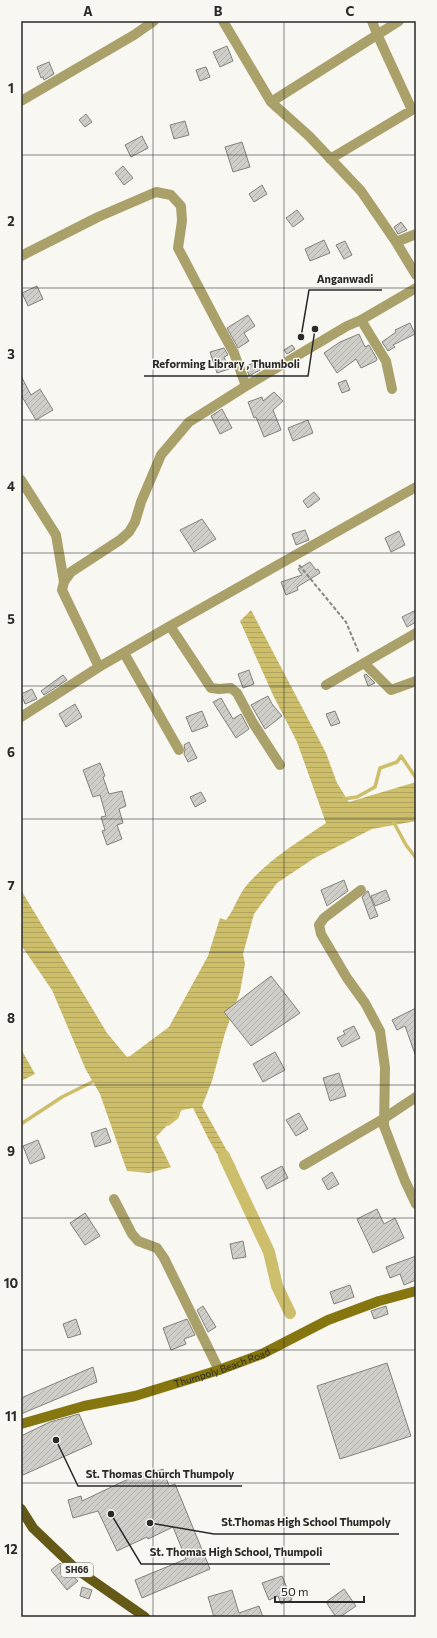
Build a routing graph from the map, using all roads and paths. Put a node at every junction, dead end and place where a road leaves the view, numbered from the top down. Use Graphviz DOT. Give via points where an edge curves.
graph roads {
  1 [pos="154,21"];
  2 [pos="223,21"];
  3 [pos="372,21"];
  4 [pos="399,21"];
  5 [pos="377,34"];
  6 [pos="21,101"];
  7 [pos="271,102"];
  8 [pos="330,158"];
  9 [pos="416,234"];
  10 [pos="396,242"];
  11 [pos="21,256"];
  12 [pos="416,275"];
  13 [pos="416,288"];
  14 [pos="361,320"];
  15 [pos="246,386"];
  16 [pos="392,389"];
  17 [pos="21,480"];
  18 [pos="416,487"];
  19 [pos="293,558"];
  20 [pos="64,582"];
  21 [pos="170,626"];
  22 [pos="416,633"];
  23 [pos="124,653"];
  24 [pos="364,663"];
  25 [pos="100,667"];
  26 [pos="416,682"];
  27 [pos="326,685"];
  28 [pos="21,717"];
  29 [pos="179,750"];
  30 [pos="280,765"];
  31 [pos="361,890"];
  32 [pos="416,1097"];
  33 [pos="383,1119"];
  34 [pos="304,1165"];
  35 [pos="114,1200"];
  36 [pos="416,1204"];
  37 [pos="416,1291"];
  38 [pos="219,1370"];
  39 [pos="21,1424"];
  40 [pos="21,1509"];
  41 [pos="145,1617"];
  1 -- 6 [label="street"];
  2 -- 7 [label="street"];
  3 -- 5 [label="street"];
  4 -- 5 [label="street"];
  5 -- 7 [label="street"];
  5 -- 8 [label="street" via="412,110"];
  7 -- 8 [label="street"];
  8 -- 10 [label="street" via="361,191"];
  9 -- 10 [label="street"];
  10 -- 12 [label="street"];
  11 -- 15 [label="street" via="98,217 156,192 171,195 181,206 182,221 178,248 234,353"];
  13 -- 14 [label="street"];
  14 -- 15 [label="street"];
  14 -- 16 [label="street" via="386,361"];
  15 -- 20 [label="street" via="189,422 161,455 129,532 71,572"];
  17 -- 20 [label="street" via="56,535"];
  18 -- 19 [label="street"];
  19 -- 21 [label="street"];
  19 -- 24 [label="path" via="346,622"];
  20 -- 25 [label="street" via="62,590"];
  21 -- 23 [label="street"];
  21 -- 30 [label="street" via="211,688 231,688 237,693"];
  22 -- 24 [label="street"];
  23 -- 25 [label="street"];
  23 -- 29 [label="street"];
  24 -- 26 [label="street" via="391,690"];
  24 -- 27 [label="street"];
  25 -- 28 [label="street"];
  31 -- 33 [label="street" via="324,918 319,925 321,934 380,1031 385,1068"];
  32 -- 33 [label="street"];
  33 -- 34 [label="street"];
  33 -- 36 [label="street" via="386,1133"];
  35 -- 38 [label="street" via="138,1241 157,1248 164,1258"];
  37 -- 38 [label="main road, Thumpoly Beach Road" via="379,1301 328,1320 262,1354"];
  38 -- 39 [label="main road, Thumpoly Beach Road" via="135,1396 84,1406"];
  40 -- 41 [label="main road, SH66" via="33,1528 76,1569"];
}
